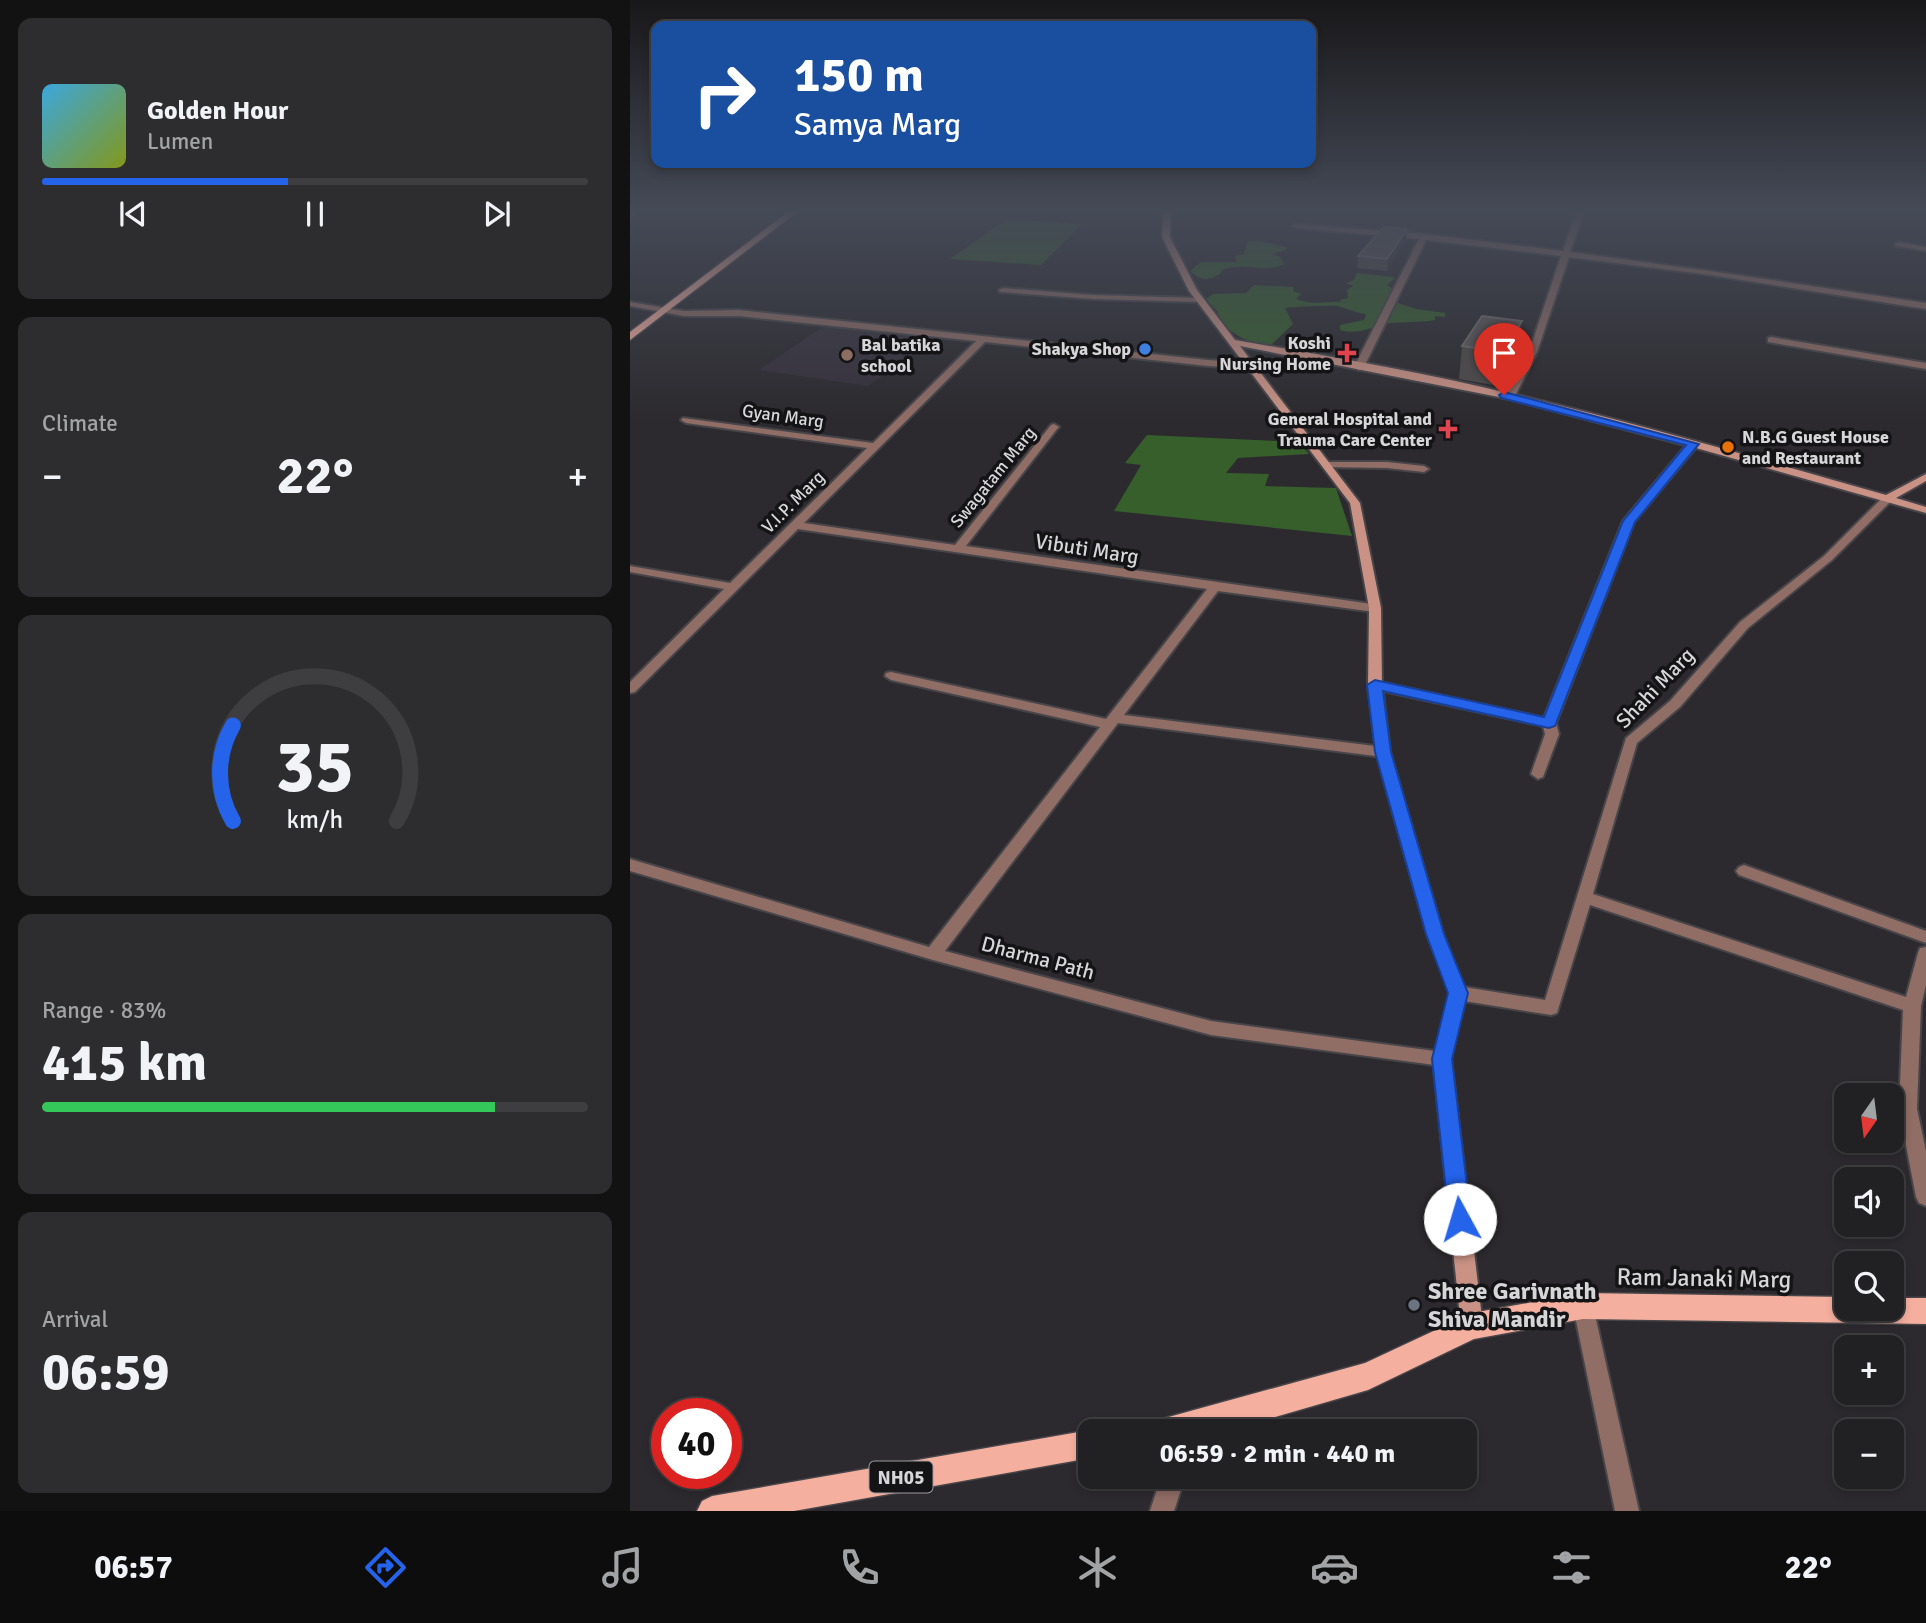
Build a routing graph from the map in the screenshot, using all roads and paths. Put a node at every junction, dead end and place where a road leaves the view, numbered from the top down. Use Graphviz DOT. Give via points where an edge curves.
graph roads {
  1 [pos="705,280"];
  2 [pos="1189,280"];
  3 [pos="1402,280"];
  4 [pos="1556,280"];
  5 [pos="1753,280"];
  6 [pos="1003,290"];
  7 [pos="1200,300"];
  8 [pos="630,304"];
  9 [pos="1926,306"];
  10 [pos="663,312"];
  11 [pos="630,337"];
  12 [pos="982,340"];
  13 [pos="1771,340"];
  14 [pos="1235,343"];
  15 [pos="1252,365"];
  16 [pos="1926,366"];
  17 [pos="1359,367"];
  18 [pos="1510,396"];
  19 [pos="686,420"];
  20 [pos="1054,428"];
  21 [pos="1693,444"];
  22 [pos="875,446"];
  23 [pos="1327,466"];
  24 [pos="1424,469"];
  25 [pos="1926,477"];
  26 [pos="1887,499"];
  27 [pos="1926,510"];
  28 [pos="794,526"];
  29 [pos="959,548"];
  30 [pos="630,569"];
  31 [pos="732,587"];
  32 [pos="1214,588"];
  33 [pos="1374,608"];
  34 [pos="891,676"];
  35 [pos="1375,685"];
  36 [pos="630,689"];
  37 [pos="1110,721"];
  38 [pos="1549,723"];
  39 [pos="1383,752"];
  40 [pos="1538,774"];
  41 [pos="630,865"];
  42 [pos="1744,872"];
  43 [pos="1583,897"];
  44 [pos="1926,937"];
  45 [pos="1926,953"];
  46 [pos="933,954"];
  47 [pos="1458,993"];
  48 [pos="1912,1006"];
  49 [pos="1442,1059"];
  50 [pos="1926,1197"];
  51 [pos="1583,1306"];
  52 [pos="1926,1311"];
  53 [pos="1472,1326"];
  54 [pos="1219,1419"];
  55 [pos="1078,1446"];
  56 [pos="1169,1489"];
  57 [pos="712,1511"];
  58 [pos="1162,1511"];
  59 [pos="1627,1511"];
  1 -- 10 [label="main road"];
  2 -- 7 [label="street"];
  3 -- 17 [label="street"];
  4 -- 18 [label="street" via="1533,352"];
  5 -- 9 [label="street"];
  6 -- 7 [label="street"];
  7 -- 14 [label="street"];
  8 -- 10 [label="street"];
  10 -- 11 [label="main road"];
  10 -- 12 [label="street" via="739,313"];
  12 -- 15 [label="street"];
  12 -- 22 [label="street, V.I.P. Marg"];
  13 -- 16 [label="street"];
  14 -- 15 [label="street"];
  14 -- 17 [label="street"];
  15 -- 23 [label="street"];
  17 -- 18 [label="street"];
  18 -- 21 [label="street"];
  19 -- 22 [label="street, Gyan Marg"];
  20 -- 29 [label="street, Swagatam Marg"];
  21 -- 26 [label="street"];
  21 -- 38 [label="street" via="1629,521"];
  22 -- 28 [label="street, V.I.P. Marg"];
  23 -- 24 [label="street"];
  23 -- 33 [label="street" via="1355,503"];
  25 -- 26 [label="street, Shahi Marg"];
  26 -- 27 [label="street"];
  26 -- 43 [label="street, Shahi Marg" via="1828,558 1744,625 1675,705 1631,741"];
  28 -- 29 [label="street, Vibuti Marg"];
  28 -- 31 [label="street, V.I.P. Marg"];
  29 -- 32 [label="street, Vibuti Marg"];
  30 -- 31 [label="street"];
  31 -- 36 [label="street, V.I.P. Marg"];
  32 -- 33 [label="street, Vibuti Marg"];
  32 -- 37 [label="street"];
  33 -- 35 [label="street"];
  34 -- 37 [label="street"];
  35 -- 38 [label="street"];
  35 -- 39 [label="street"];
  37 -- 39 [label="street"];
  37 -- 46 [label="street"];
  38 -- 40 [label="street" via="1552,734"];
  39 -- 47 [label="street" via="1435,934"];
  41 -- 46 [label="street, Dharma Path"];
  42 -- 44 [label="street"];
  43 -- 47 [label="street, Shahi Marg" via="1551,1008"];
  43 -- 48 [label="street"];
  45 -- 48 [label="street"];
  46 -- 49 [label="street, Dharma Path" via="1211,1028"];
  47 -- 49 [label="street"];
  48 -- 50 [label="street" via="1908,1109"];
  49 -- 53 [label="street"];
  51 -- 52 [label="main road, Ram Janaki Marg"];
  51 -- 53 [label="main road, Ram Janaki Marg"];
  51 -- 59 [label="street"];
  53 -- 54 [label="main road, Ram Janaki Marg" via="1368,1376"];
  55 -- 57 [label="main road, NH05"];
  56 -- 58 [label="street"];
}
